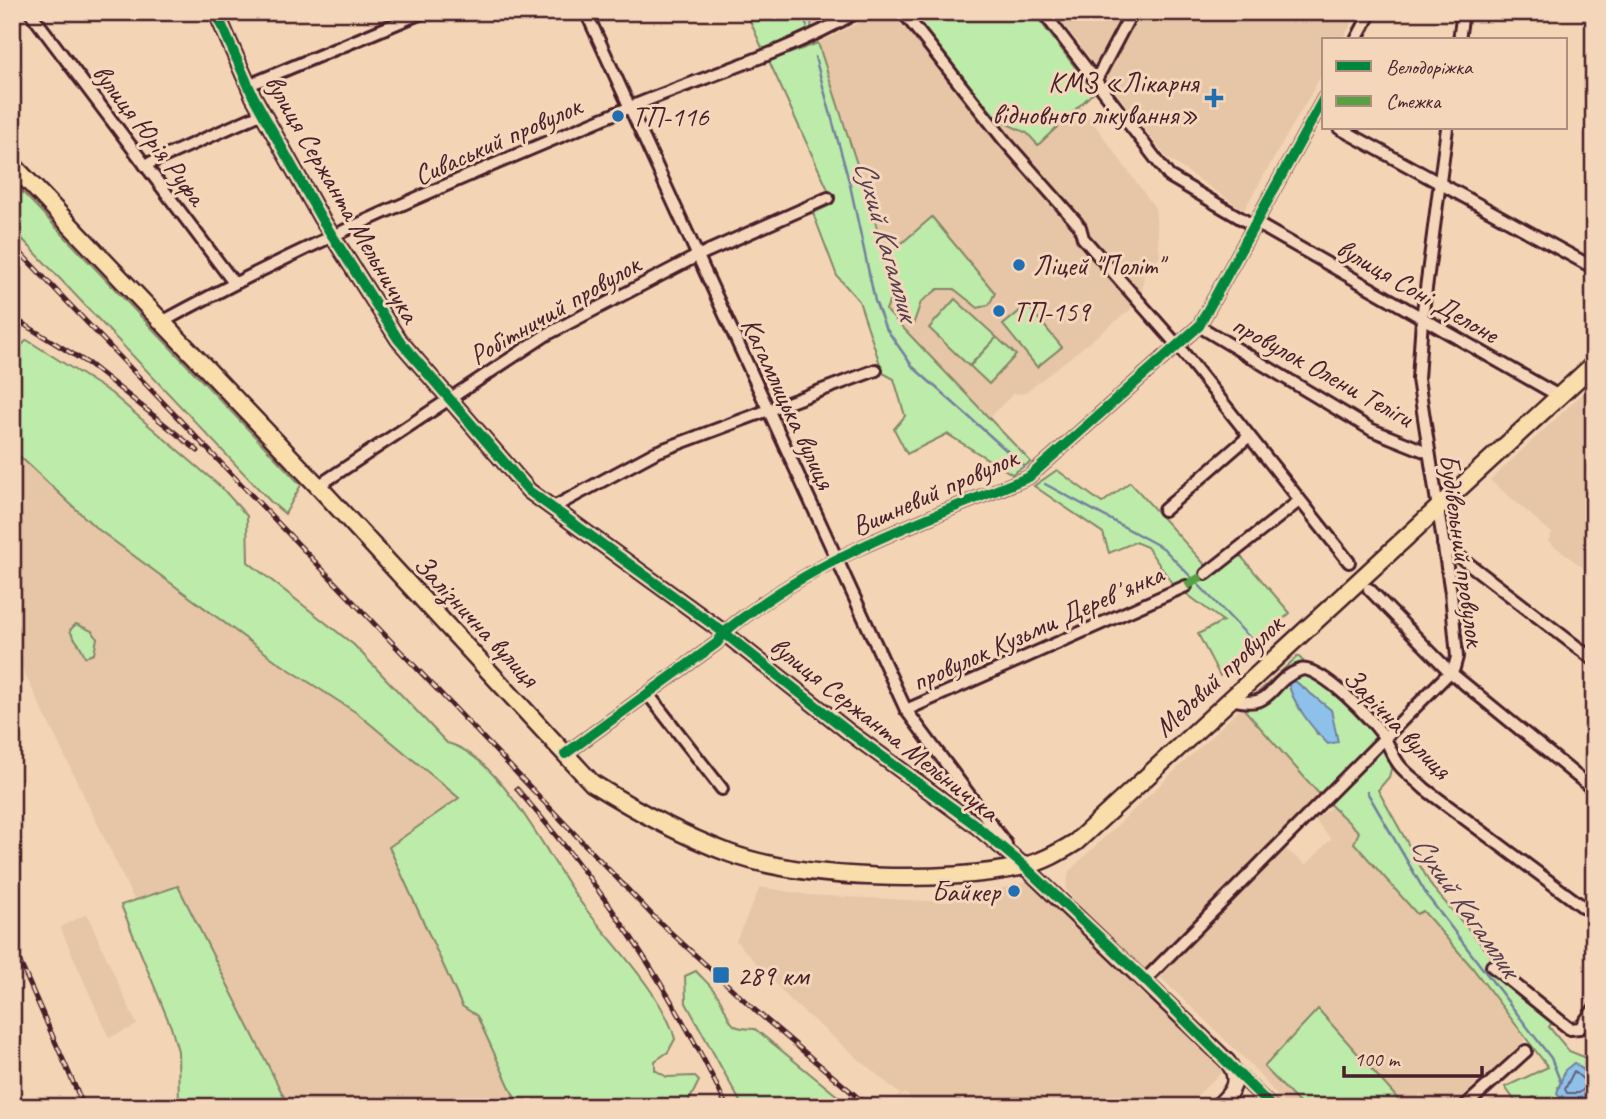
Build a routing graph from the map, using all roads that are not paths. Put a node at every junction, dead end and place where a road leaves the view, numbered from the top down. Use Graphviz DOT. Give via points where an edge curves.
graph roads {
  1 [pos="30,12"];
  2 [pos="216,12"];
  3 [pos="424,12"];
  4 [pos="586,12"];
  5 [pos="857,12"];
  6 [pos="903,12"];
  7 [pos="1043,12"];
  8 [pos="1132,12"];
  9 [pos="1463,12"];
  10 [pos="1371,13"];
  11 [pos="1357,38"];
  12 [pos="1459,38"];
  13 [pos="1096,80"];
  14 [pos="248,85"];
  15 [pos="629,107"];
  16 [pos="263,113"];
  17 [pos="1320,117"];
  18 [pos="1343,130"];
  19 [pos="1447,130"];
  20 [pos="12,164"];
  21 [pos="145,165"];
  22 [pos="1440,183"];
  23 [pos="828,198"];
  24 [pos="1255,225"];
  25 [pos="332,237"];
  26 [pos="697,256"];
  27 [pos="1594,268"];
  28 [pos="234,283"];
  29 [pos="1422,319"];
  30 [pos="162,322"];
  31 [pos="1199,326"];
  32 [pos="1178,346"];
  33 [pos="1594,364"];
  34 [pos="876,370"];
  35 [pos="1559,396"];
  36 [pos="447,398"];
  37 [pos="768,410"];
  38 [pos="1248,437"];
  39 [pos="1427,452"];
  40 [pos="318,486"];
  41 [pos="1299,501"];
  42 [pos="552,508"];
  43 [pos="1437,508"];
  44 [pos="1164,510"];
  45 [pos="1443,544"];
  46 [pos="836,559"];
  47 [pos="1349,562"];
  48 [pos="1206,574"];
  49 [pos="1186,586"];
  50 [pos="1369,589"];
  51 [pos="723,632"];
  52 [pos="1594,660"];
  53 [pos="1450,672"];
  54 [pos="648,694"];
  55 [pos="1231,699"];
  56 [pos="906,710"];
  57 [pos="1385,739"];
  58 [pos="565,754"];
  59 [pos="722,789"];
  60 [pos="1594,790"];
  61 [pos="1024,866"];
  62 [pos="1594,915"];
  63 [pos="1492,965"];
  64 [pos="1145,980"];
  65 [pos="1594,1009"];
  66 [pos="1526,1051"];
  67 [pos="1235,1071"];
  68 [pos="1216,1107"];
  69 [pos="1272,1107"];
  70 [pos="1464,1107"];
  1 -- 21 [label="street, вулиця Юрія Руфа"];
  2 -- 14 [label="street, вулиця Сержанта Мельничука"];
  3 -- 14 [label="street"];
  4 -- 15 [label="street, Кагамлицька вулиця"];
  5 -- 15 [label="street, Сиваський провулок" via="818,34"];
  6 -- 32 [label="street" via="1004,141 1078,225 1089,245"];
  7 -- 13 [label="street, вулиця Соні Делоне"];
  8 -- 13 [label="street"];
  9 -- 12 [label="street"];
  10 -- 11 [label="street"];
  13 -- 24 [label="street, вулиця Соні Делоне" via="1169,176"];
  14 -- 16 [label="street, вулиця Сержанта Мельничука"];
  15 -- 25 [label="street, Сиваський провулок"];
  15 -- 26 [label="street, Кагамлицька вулиця"];
  16 -- 21 [label="street"];
  16 -- 25 [label="street, вулиця Сержанта Мельничука"];
  17 -- 24 [label="street, Вишневий провулок"];
  18 -- 22 [label="street"];
  19 -- 22 [label="street, Будівельний провулок"];
  20 -- 30 [label="main road, Залізнична вулиця"];
  21 -- 28 [label="street, вулиця Юрія Руфа"];
  22 -- 27 [label="street"];
  22 -- 29 [label="street, Будівельний провулок"];
  23 -- 26 [label="street, Робітничий провулок"];
  24 -- 29 [label="street, вулиця Соні Делоне"];
  24 -- 31 [label="street, Вишневий провулок"];
  25 -- 28 [label="street, Сиваський провулок"];
  25 -- 36 [label="street, вулиця Сержанта Мельничука" via="398,338"];
  26 -- 36 [label="street, Робітничий провулок" via="547,335"];
  26 -- 37 [label="street, Кагамлицька вулиця"];
  28 -- 30 [label="street, Сиваський провулок"];
  29 -- 35 [label="street, вулиця Соні Делоне"];
  29 -- 39 [label="street, Будівельний провулок" via="1418,379"];
  30 -- 40 [label="main road, Залізнична вулиця"];
  31 -- 32 [label="street, Вишневий провулок"];
  31 -- 39 [label="street, провулок Олени Теліги" via="1371,430"];
  32 -- 38 [label="street"];
  32 -- 46 [label="street, Вишневий провулок" via="1028,477"];
  33 -- 35 [label="main road, Медовий провулок"];
  34 -- 37 [label="street"];
  35 -- 43 [label="main road, Медовий провулок"];
  36 -- 40 [label="street, Робітничий провулок"];
  36 -- 42 [label="street, вулиця Сержанта Мельничука" via="529,491"];
  37 -- 42 [label="street" via="656,452"];
  37 -- 46 [label="street, Кагамлицька вулиця"];
  38 -- 41 [label="street"];
  38 -- 44 [label="street"];
  39 -- 43 [label="street, Будівельний провулок"];
  40 -- 58 [label="main road, Залізнична вулиця"];
  41 -- 47 [label="street"];
  41 -- 48 [label="street"];
  42 -- 51 [label="street, вулиця Сержанта Мельничука"];
  43 -- 45 [label="street, Будівельний провулок"];
  43 -- 55 [label="main road, Медовий провулок"];
  45 -- 52 [label="street"];
  45 -- 53 [label="street, Будівельний провулок" via="1457,657"];
  46 -- 51 [label="street, Вишневий провулок" via="775,594"];
  46 -- 56 [label="street, Кагамлицька вулиця"];
  49 -- 56 [label="street, провулок Кузьми Деревʼянка"];
  50 -- 53 [label="street"];
  51 -- 54 [label="street, Вишневий провулок" via="717,643"];
  51 -- 61 [label="street, вулиця Сержанта Мельничука" via="849,732 934,791"];
  53 -- 57 [label="street, Будівельний провулок"];
  53 -- 60 [label="street"];
  54 -- 58 [label="street, Вишневий провулок"];
  54 -- 59 [label="street"];
  55 -- 57 [label="street, Зарічна вулиця" via="1259,702 1290,674 1307,668 1338,689"];
  55 -- 61 [label="main road, Медовий провулок" via="1076,842"];
  56 -- 61 [label="street, Кагамлицька вулиця"];
  57 -- 62 [label="street, Зарічна вулиця" via="1402,768 1425,789"];
  57 -- 64 [label="street, Будівельний провулок"];
  58 -- 61 [label="main road, Залізнична вулиця" via="592,783 621,801 730,853 772,865 895,877 949,876"];
  61 -- 64 [label="street, вулиця Сержанта Мельничука"];
  63 -- 65 [label="street" via="1559,1022 1576,1030"];
  64 -- 67 [label="street, вулиця Сержанта Мельничука"];
  66 -- 70 [label="street"];
  67 -- 68 [label="street" via="1232,1091"];
  67 -- 69 [label="street, вулиця Сержанта Мельничука"];
}
